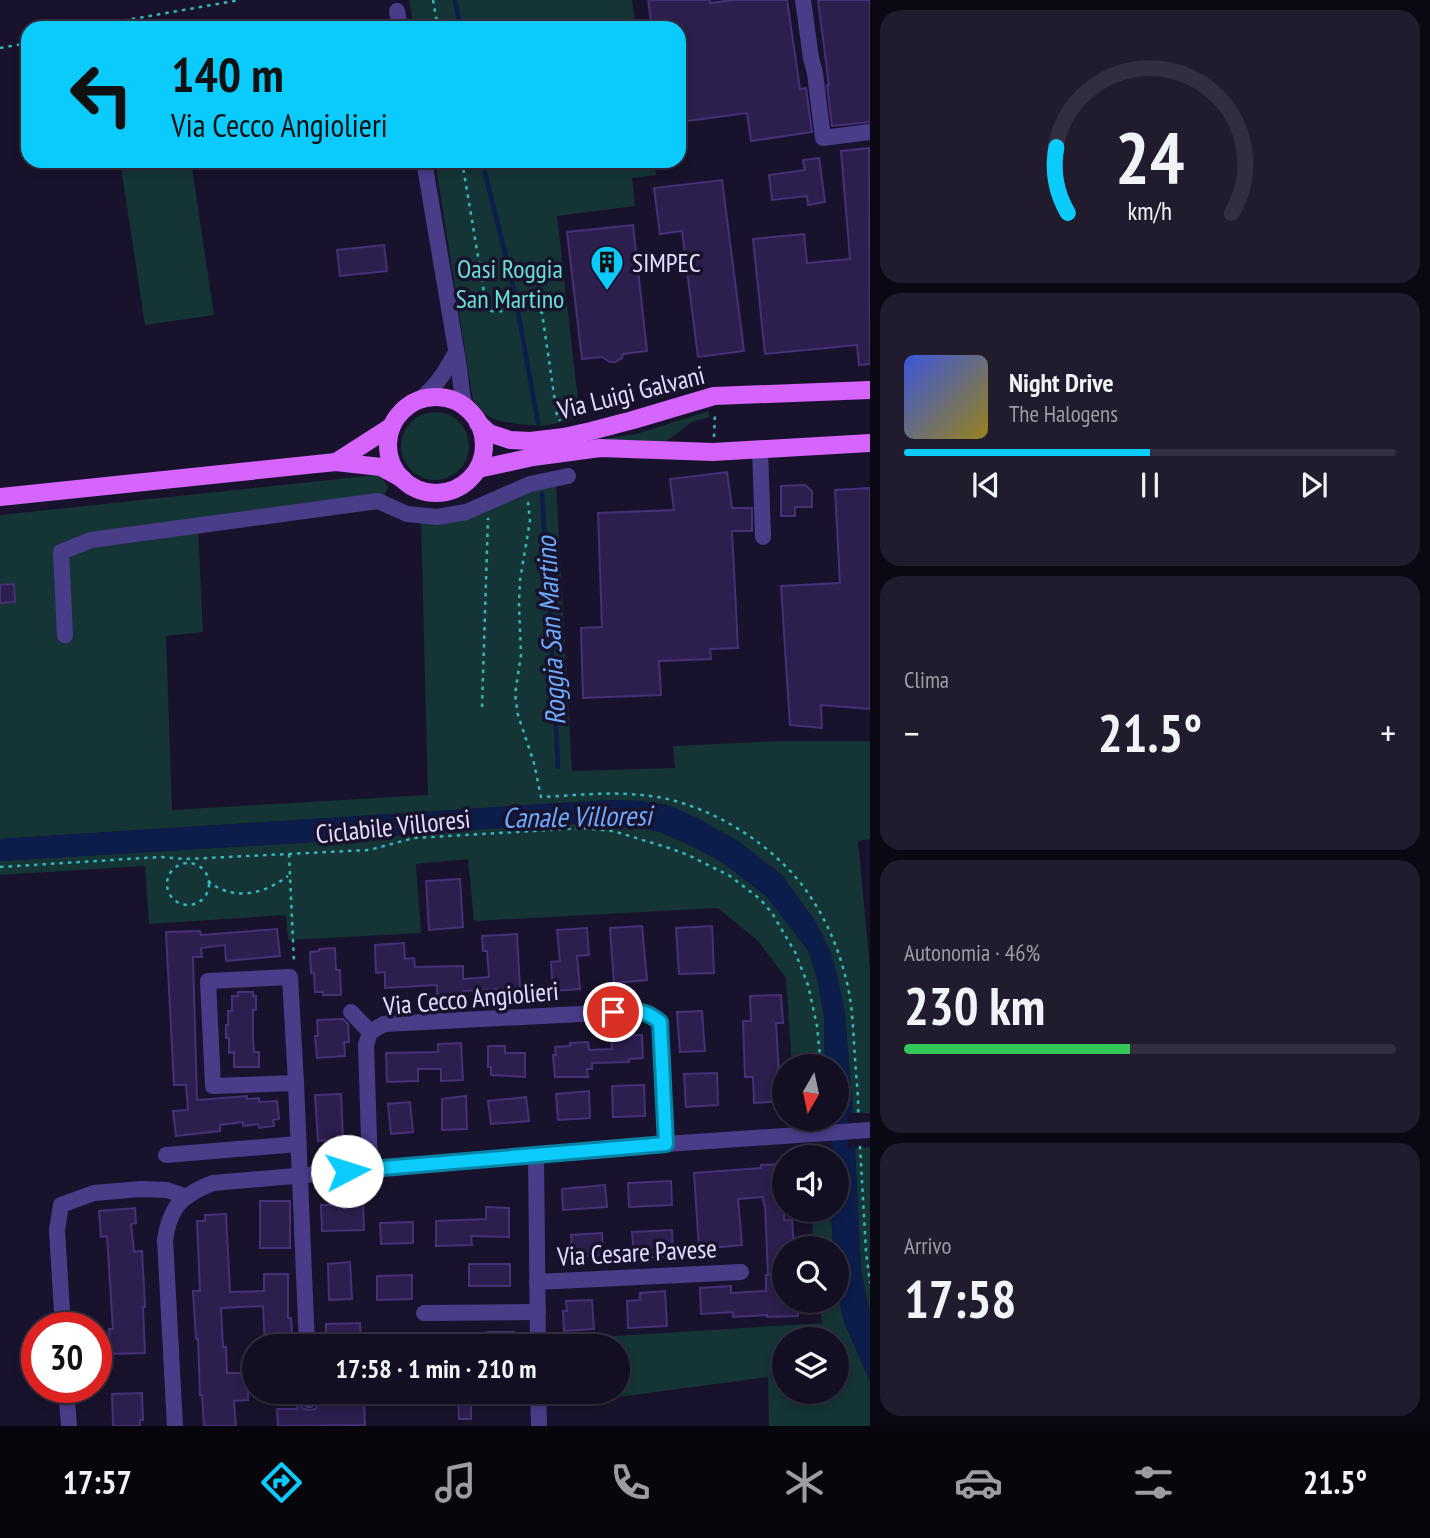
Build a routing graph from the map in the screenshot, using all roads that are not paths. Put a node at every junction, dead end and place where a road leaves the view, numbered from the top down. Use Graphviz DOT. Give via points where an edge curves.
graph roads {
  1 [pos="803,0"];
  2 [pos="397,11"];
  3 [pos="399,21"];
  4 [pos="870,132"];
  5 [pos="425,168"];
  6 [pos="456,352"];
  7 [pos="870,390"];
  8 [pos="419,400"];
  9 [pos="465,407"];
  10 [pos="478,422"];
  11 [pos="392,426"];
  12 [pos="870,443"];
  13 [pos="532,449"];
  14 [pos="760,449"];
  15 [pos="336,462"];
  16 [pos="478,469"];
  17 [pos="568,476"];
  18 [pos="403,479"];
  19 [pos="0,497"];
  20 [pos="763,537"];
  21 [pos="65,635"];
  22 [pos="351,1012"];
  23 [pos="370,1032"];
  24 [pos="296,1083"];
  25 [pos="858,1130"];
  26 [pos="298,1144"];
  27 [pos="666,1144"];
  28 [pos="166,1155"];
  29 [pos="536,1155"];
  30 [pos="370,1169"];
  31 [pos="300,1176"];
  32 [pos="187,1196"];
  33 [pos="741,1272"];
  34 [pos="537,1282"];
  35 [pos="62,1312"];
  36 [pos="538,1312"];
  37 [pos="424,1313"];
  38 [pos="307,1334"];
  39 [pos="538,1334"];
  40 [pos="67,1403"];
  41 [pos="538,1404"];
  42 [pos="69,1426"];
  43 [pos="175,1426"];
  44 [pos="539,1426"];
  1 -- 4 [label="street" via="823,138"];
  2 -- 3 [label="street"];
  5 -- 6 [label="street"];
  6 -- 8 [label="street" via="446,372"];
  6 -- 9 [label="street"];
  7 -- 13 [label="main road, Via Luigi Galvani" via="714,396"];
  8 -- 9 [label="main road" via="443,398"];
  8 -- 11 [label="main road" via="403,410"];
  9 -- 10 [label="main road"];
  10 -- 13 [label="main road" via="489,433"];
  10 -- 16 [label="main road" via="484,446"];
  11 -- 15 [label="main road"];
  11 -- 18 [label="main road" via="389,454"];
  12 -- 14 [label="main road, Via Luigi Galvani"];
  13 -- 14 [label="main road, Via Luigi Galvani"];
  13 -- 16 [label="main road"];
  14 -- 20 [label="street"];
  15 -- 18 [label="main road" via="381,467"];
  15 -- 19 [label="main road"];
  16 -- 18 [label="main road" via="451,491 425,492"];
  17 -- 21 [label="street" via="530,484 466,512 437,517 407,514 378,501 91,540 61,552"];
  22 -- 23 [label="street, Via Cecco Angiolieri"];
  23 -- 27 [label="street, Via Cecco Angiolieri" via="384,1024 650,1014 660,1022"];
  23 -- 30 [label="street, Via Cecco Angiolieri" via="366,1045"];
  24 -- 24 [label="street" via="213,1086 208,981 290,977"];
  24 -- 26 [label="street"];
  25 -- 27 [label="street"];
  26 -- 28 [label="street"];
  26 -- 31 [label="street"];
  27 -- 29 [label="street"];
  29 -- 30 [label="street"];
  29 -- 34 [label="street"];
  30 -- 31 [label="street"];
  31 -- 32 [label="street" via="213,1183"];
  31 -- 38 [label="street"];
  32 -- 35 [label="street" via="167,1189 141,1189 94,1193 61,1205 57,1230"];
  32 -- 43 [label="street" via="174,1209 165,1240"];
  33 -- 34 [label="street, Via Cesare Pavese"];
  34 -- 36 [label="street"];
  36 -- 37 [label="street"];
  36 -- 39 [label="street"];
  40 -- 42 [label="street"];
  41 -- 44 [label="street"];
}
